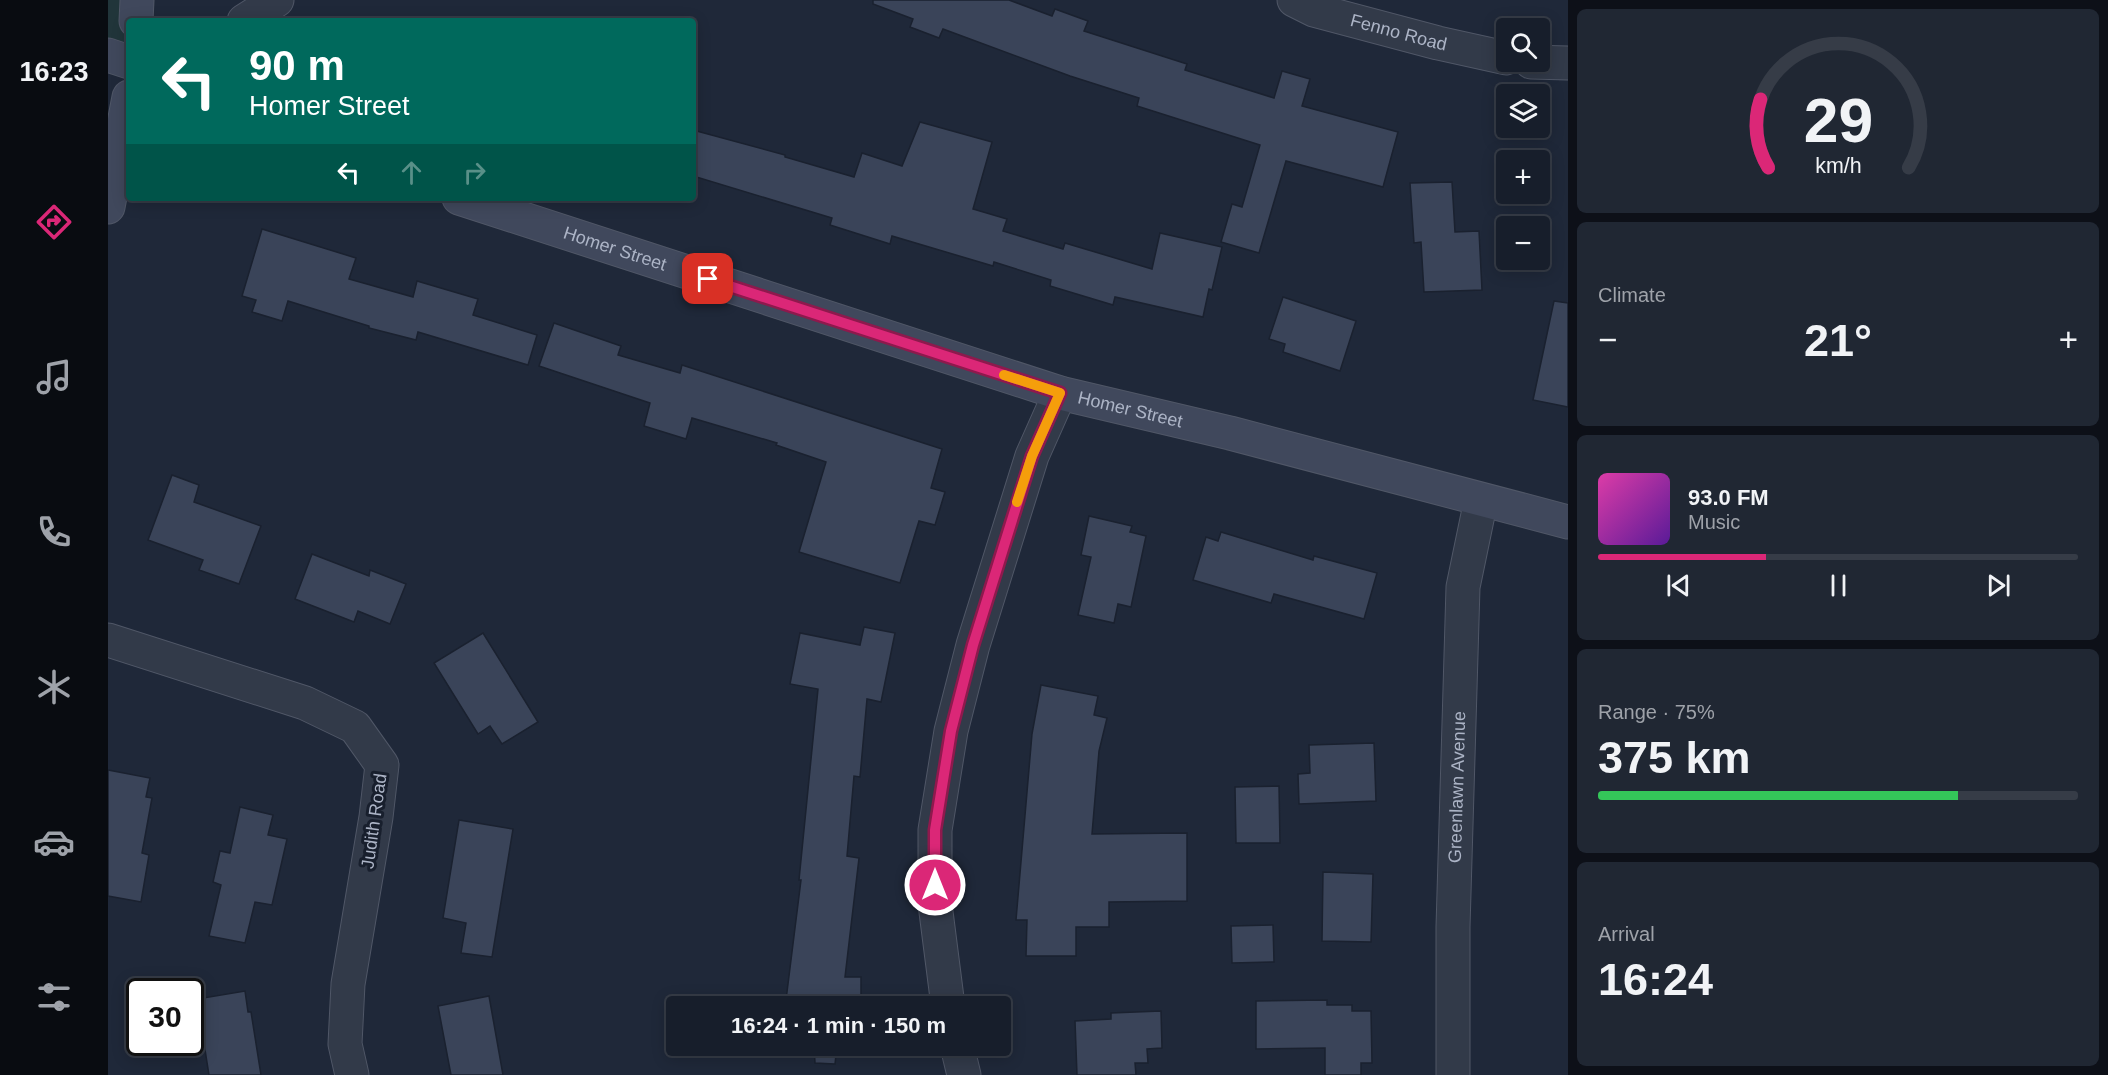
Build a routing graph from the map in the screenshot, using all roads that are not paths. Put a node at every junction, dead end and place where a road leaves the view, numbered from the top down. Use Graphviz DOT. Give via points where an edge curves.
graph roads {
  1 [pos="137,0"];
  2 [pos="277,0"];
  3 [pos="1294,0"];
  4 [pos="136,18"];
  5 [pos="249,18"];
  6 [pos="108,55"];
  7 [pos="1496,56"];
  8 [pos="126,61"];
  9 [pos="1550,63"];
  10 [pos="1568,63"];
  11 [pos="126,114"];
  12 [pos="468,201"];
  13 [pos="108,207"];
  14 [pos="1060,393"];
  15 [pos="1481,500"];
  16 [pos="1568,522"];
  17 [pos="108,640"];
  18 [pos="947,996"];
  19 [pos="959,1056"];
  20 [pos="352,1075"];
  21 [pos="964,1075"];
  22 [pos="1453,1075"];
  1 -- 4 [label="street"];
  2 -- 5 [label="street"];
  3 -- 7 [label="street, Fenno Road" via="1314,10"];
  6 -- 8 [label="street"];
  9 -- 10 [label="street"];
  11 -- 13 [label="street"];
  12 -- 14 [label="street, Homer Street"];
  14 -- 15 [label="street, Homer Street" via="1230,432"];
  14 -- 18 [label="street" via="1032,456 973,645 951,731 935,830 935,904"];
  15 -- 16 [label="street, Homer Street"];
  15 -- 22 [label="street, Greenlawn Avenue" via="1463,587 1453,927"];
  17 -- 20 [label="street, Judith Road" via="305,703 355,727 382,765 348,984 345,1044"];
  19 -- 21 [label="street"];
}
